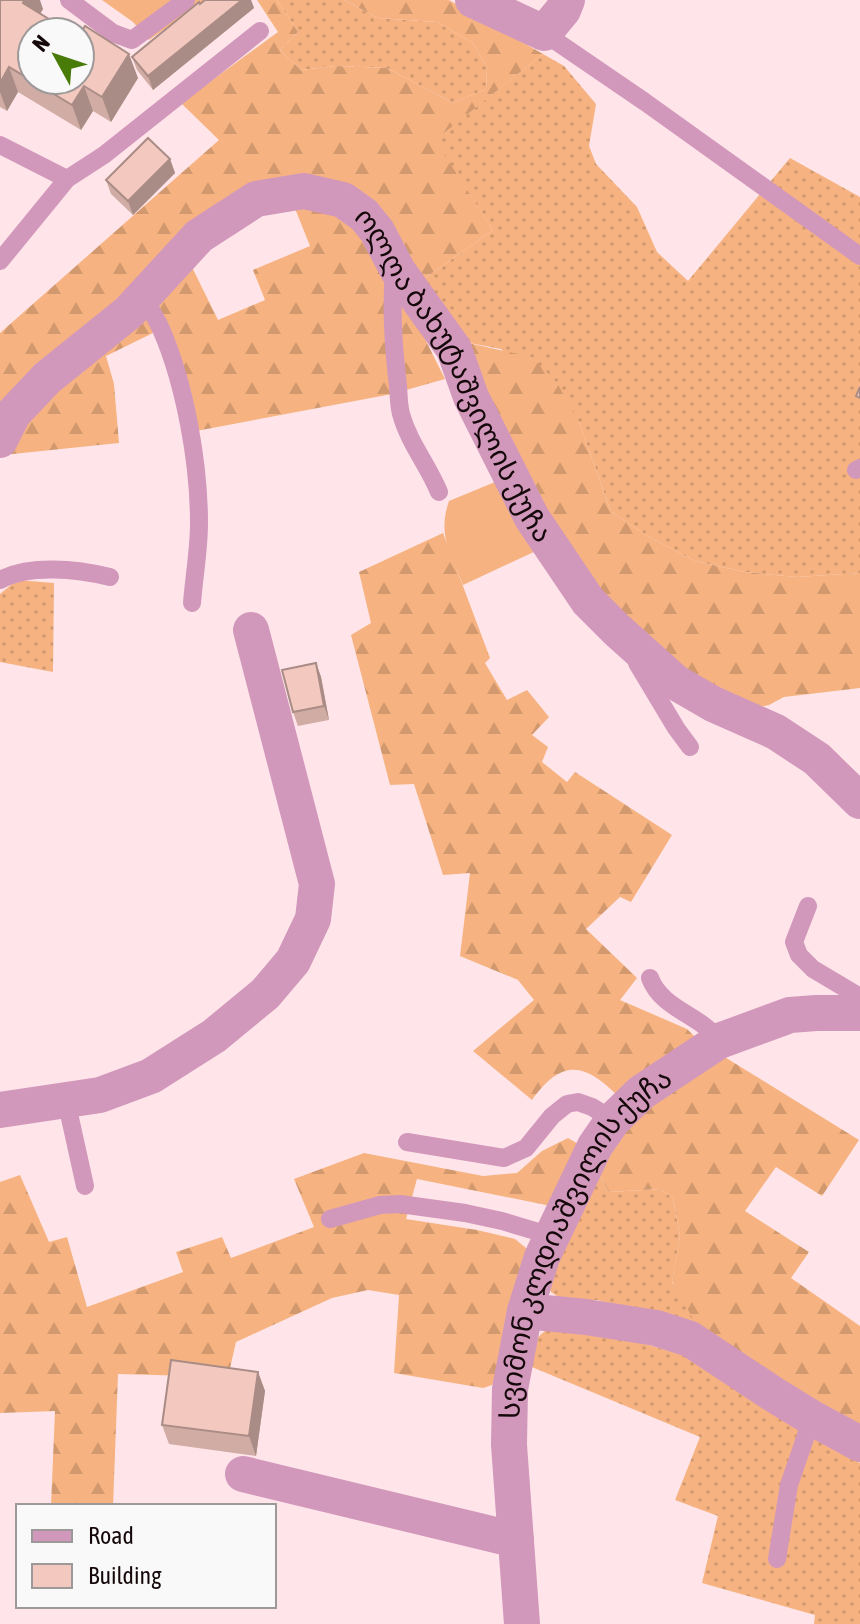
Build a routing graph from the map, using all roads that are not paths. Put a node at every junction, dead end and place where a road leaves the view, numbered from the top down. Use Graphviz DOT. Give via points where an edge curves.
graph roads {
  1 [pos="69,0"];
  2 [pos="186,0"];
  3 [pos="473,0"];
  4 [pos="567,0"];
  5 [pos="260,31"];
  6 [pos="544,33"];
  7 [pos="0,145"];
  8 [pos="67,179"];
  9 [pos="860,256"];
  10 [pos="0,261"];
  11 [pos="395,265"];
  12 [pos="143,297"];
  13 [pos="0,440"];
  14 [pos="439,492"];
  15 [pos="110,577"];
  16 [pos="0,580"];
  17 [pos="192,603"];
  18 [pos="251,630"];
  19 [pos="617,630"];
  20 [pos="690,747"];
  21 [pos="860,801"];
  22 [pos="808,906"];
  23 [pos="650,978"];
  24 [pos="860,997"];
  25 [pos="860,1013"];
  26 [pos="719,1041"];
  27 [pos="66,1100"];
  28 [pos="0,1110"];
  29 [pos="613,1120"];
  30 [pos="407,1142"];
  31 [pos="85,1186"];
  32 [pos="330,1219"];
  33 [pos="552,1236"];
  34 [pos="525,1311"];
  35 [pos="812,1418"];
  36 [pos="860,1444"];
  37 [pos="243,1474"];
  38 [pos="516,1540"];
  39 [pos="777,1559"];
  40 [pos="522,1624"];
  1 -- 2 [label="lane" via="113,33 132,40"];
  3 -- 6 [label="street"];
  4 -- 6 [label="street"];
  5 -- 8 [label="lane"];
  6 -- 9 [label="lane"];
  7 -- 8 [label="lane"];
  8 -- 10 [label="lane"];
  11 -- 12 [label="street, ოლღა ბახუტაშვილის ქუჩა" via="364,215 343,200 304,191 256,199 229,215 199,236"];
  11 -- 14 [label="lane" via="394,351 401,414"];
  11 -- 19 [label="street, ოლღა ბახუტაშვილის ქუჩა" via="454,349 471,397 532,518 588,601"];
  12 -- 13 [label="street, ოლღა ბახუტაშვილის ქუჩა" via="47,378 13,414"];
  12 -- 17 [label="lane" via="173,362 197,474"];
  15 -- 16 [label="lane" via="34,569"];
  18 -- 27 [label="street" via="317,884 313,919 293,961 265,994 214,1036 151,1076 100,1095"];
  19 -- 20 [label="lane"];
  19 -- 21 [label="street, ოლღა ბახუტაშვილის ქუჩა" via="675,682 776,732 817,759"];
  22 -- 24 [label="lane" via="794,942 799,955"];
  23 -- 26 [label="lane" via="664,999 714,1032"];
  25 -- 26 [label="street, სვიმონ კლდიაშვილის ქუჩა" via="790,1015"];
  26 -- 29 [label="street, სვიმონ კლდიაშვილის ქუჩა" via="642,1092"];
  27 -- 28 [label="street"];
  27 -- 31 [label="lane"];
  29 -- 30 [label="lane" via="578,1102 567,1104 526,1148 504,1158"];
  29 -- 33 [label="street, სვიმონ კლდიაშვილის ქუჩა"];
  32 -- 33 [label="lane" via="400,1204 490,1218"];
  33 -- 34 [label="street, სვიმონ კლდიაშვილის ქუჩა"];
  34 -- 35 [label="street" via="656,1328 690,1339"];
  34 -- 38 [label="street, სვიმონ კლდიაშვილის ქუჩა" via="510,1389"];
  35 -- 36 [label="street"];
  35 -- 39 [label="lane" via="789,1485"];
  37 -- 38 [label="street"];
  38 -- 40 [label="street, სვიმონ კლდიაშვილის ქუჩა"];
}
